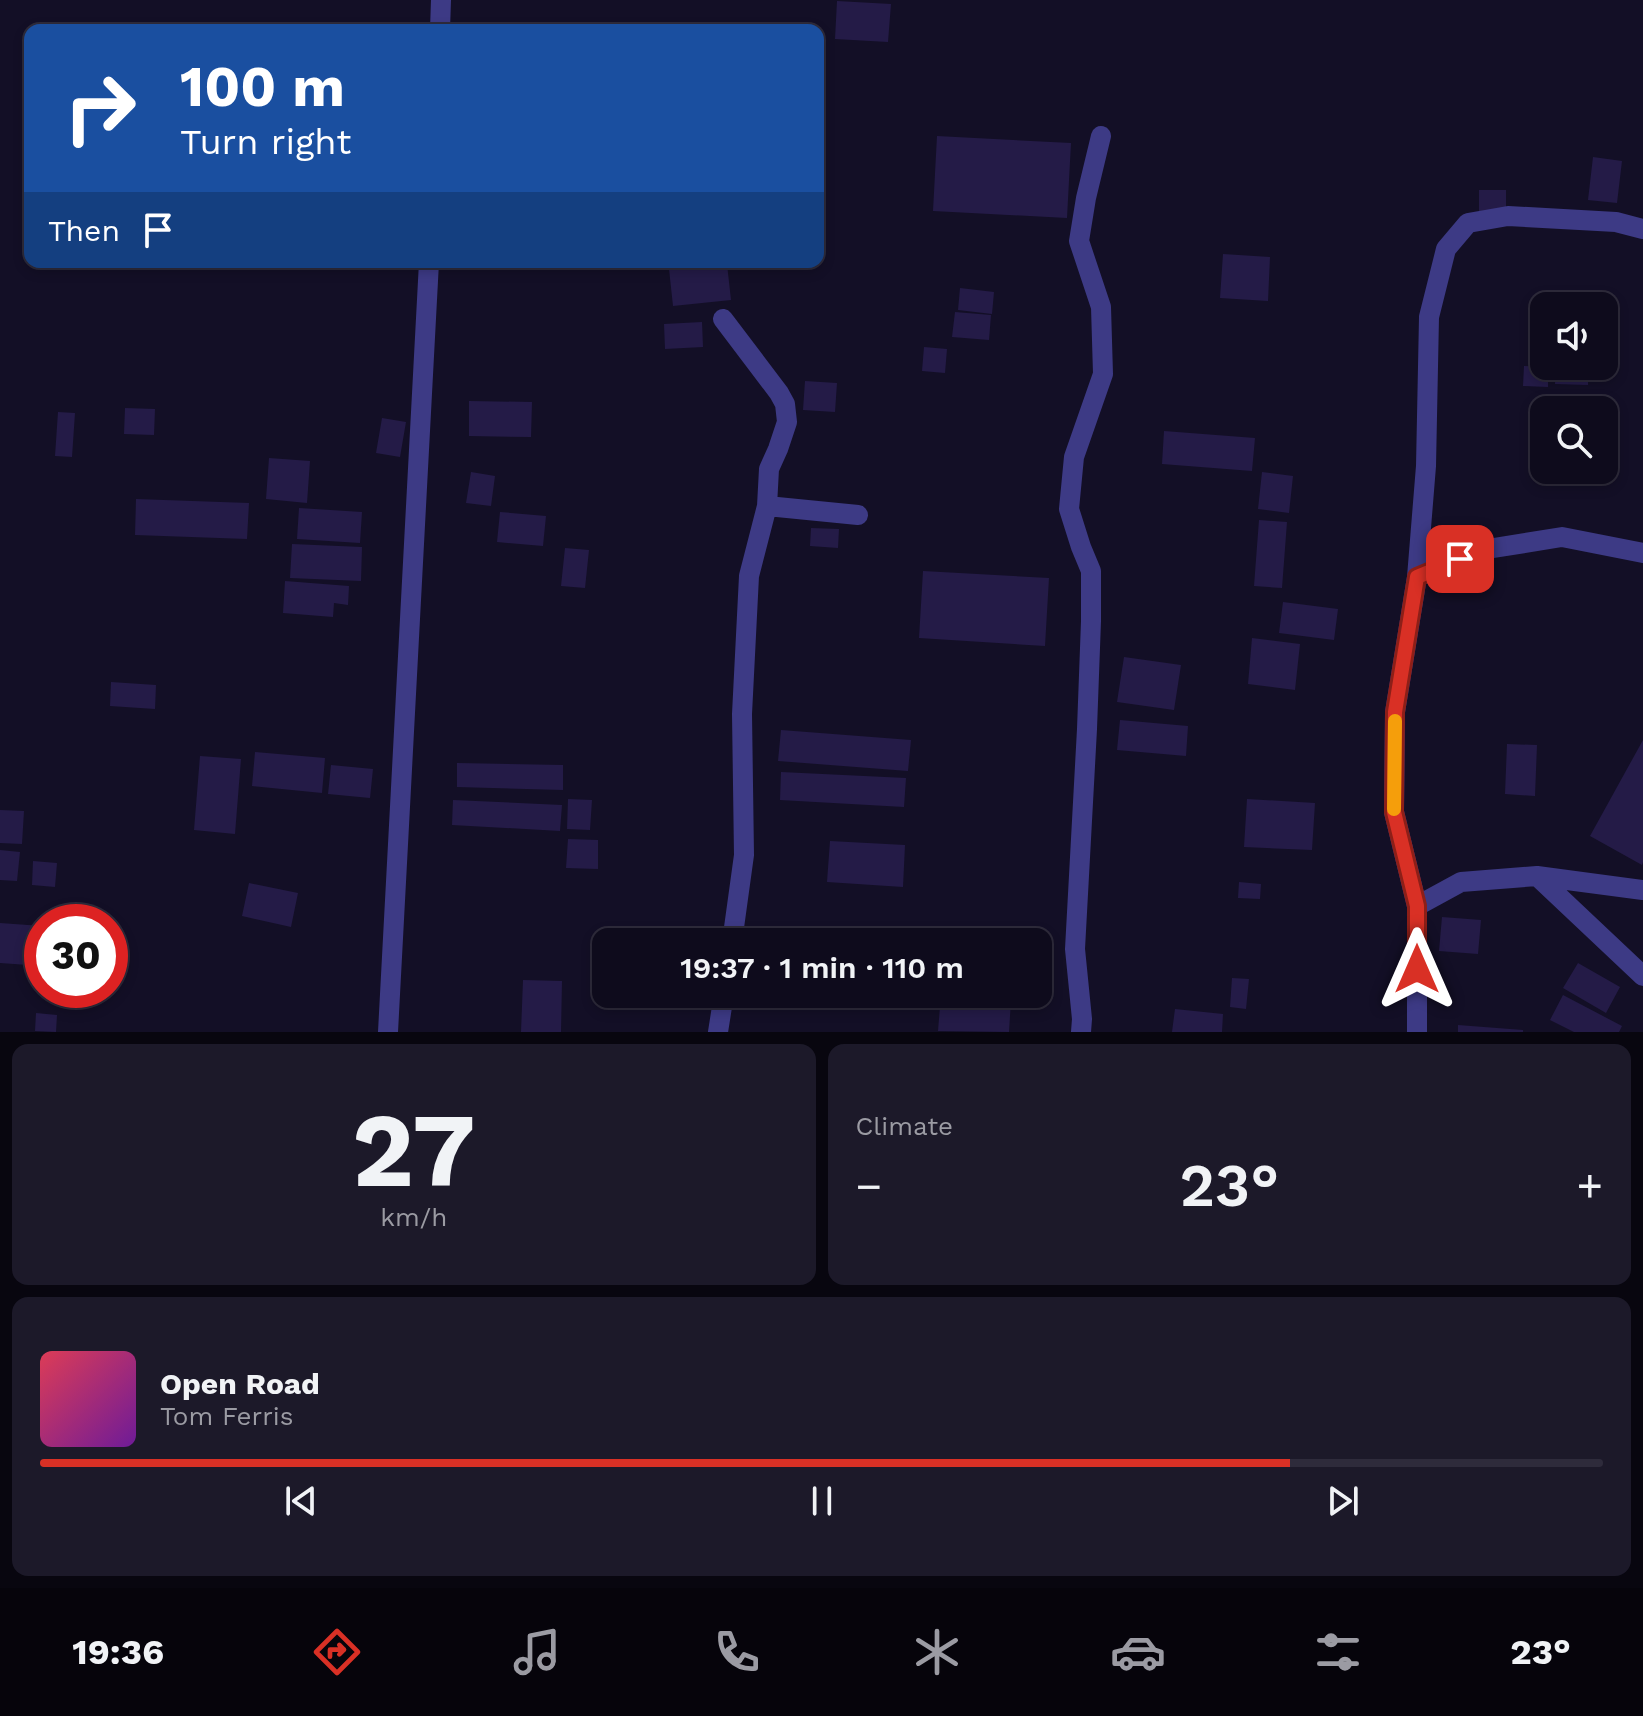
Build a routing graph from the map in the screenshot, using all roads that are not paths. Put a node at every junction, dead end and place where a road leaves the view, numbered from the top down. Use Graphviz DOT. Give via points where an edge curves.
graph roads {
  1 [pos="441,0"];
  2 [pos="440,24"];
  3 [pos="1101,136"];
  4 [pos="1643,229"];
  5 [pos="429,268"];
  6 [pos="723,319"];
  7 [pos="767,506"];
  8 [pos="858,515"];
  9 [pos="1643,553"];
  10 [pos="1417,577"];
  11 [pos="1537,876"];
  12 [pos="1643,890"];
  13 [pos="1417,906"];
  14 [pos="734,928"];
  15 [pos="1643,976"];
  16 [pos="722,1008"];
  17 [pos="388,1032"];
  18 [pos="718,1032"];
  19 [pos="1081,1032"];
  20 [pos="1417,1032"];
  1 -- 2 [label="street"];
  3 -- 19 [label="street" via="1079,241 1101,307 1103,374 1074,457 1069,509 1091,571 1075,949"];
  4 -- 10 [label="street" via="1616,222 1508,216 1468,223 1446,249 1429,317"];
  5 -- 17 [label="street"];
  6 -- 7 [label="street" via="785,404 787,422 769,469"];
  7 -- 8 [label="street"];
  7 -- 14 [label="street" via="749,576 742,714 744,855"];
  9 -- 10 [label="street" via="1562,537 1481,550"];
  10 -- 13 [label="street" via="1395,712 1394,812"];
  11 -- 12 [label="street"];
  11 -- 13 [label="street" via="1461,882"];
  11 -- 15 [label="street"];
  13 -- 20 [label="street"];
  16 -- 18 [label="street"];
}
